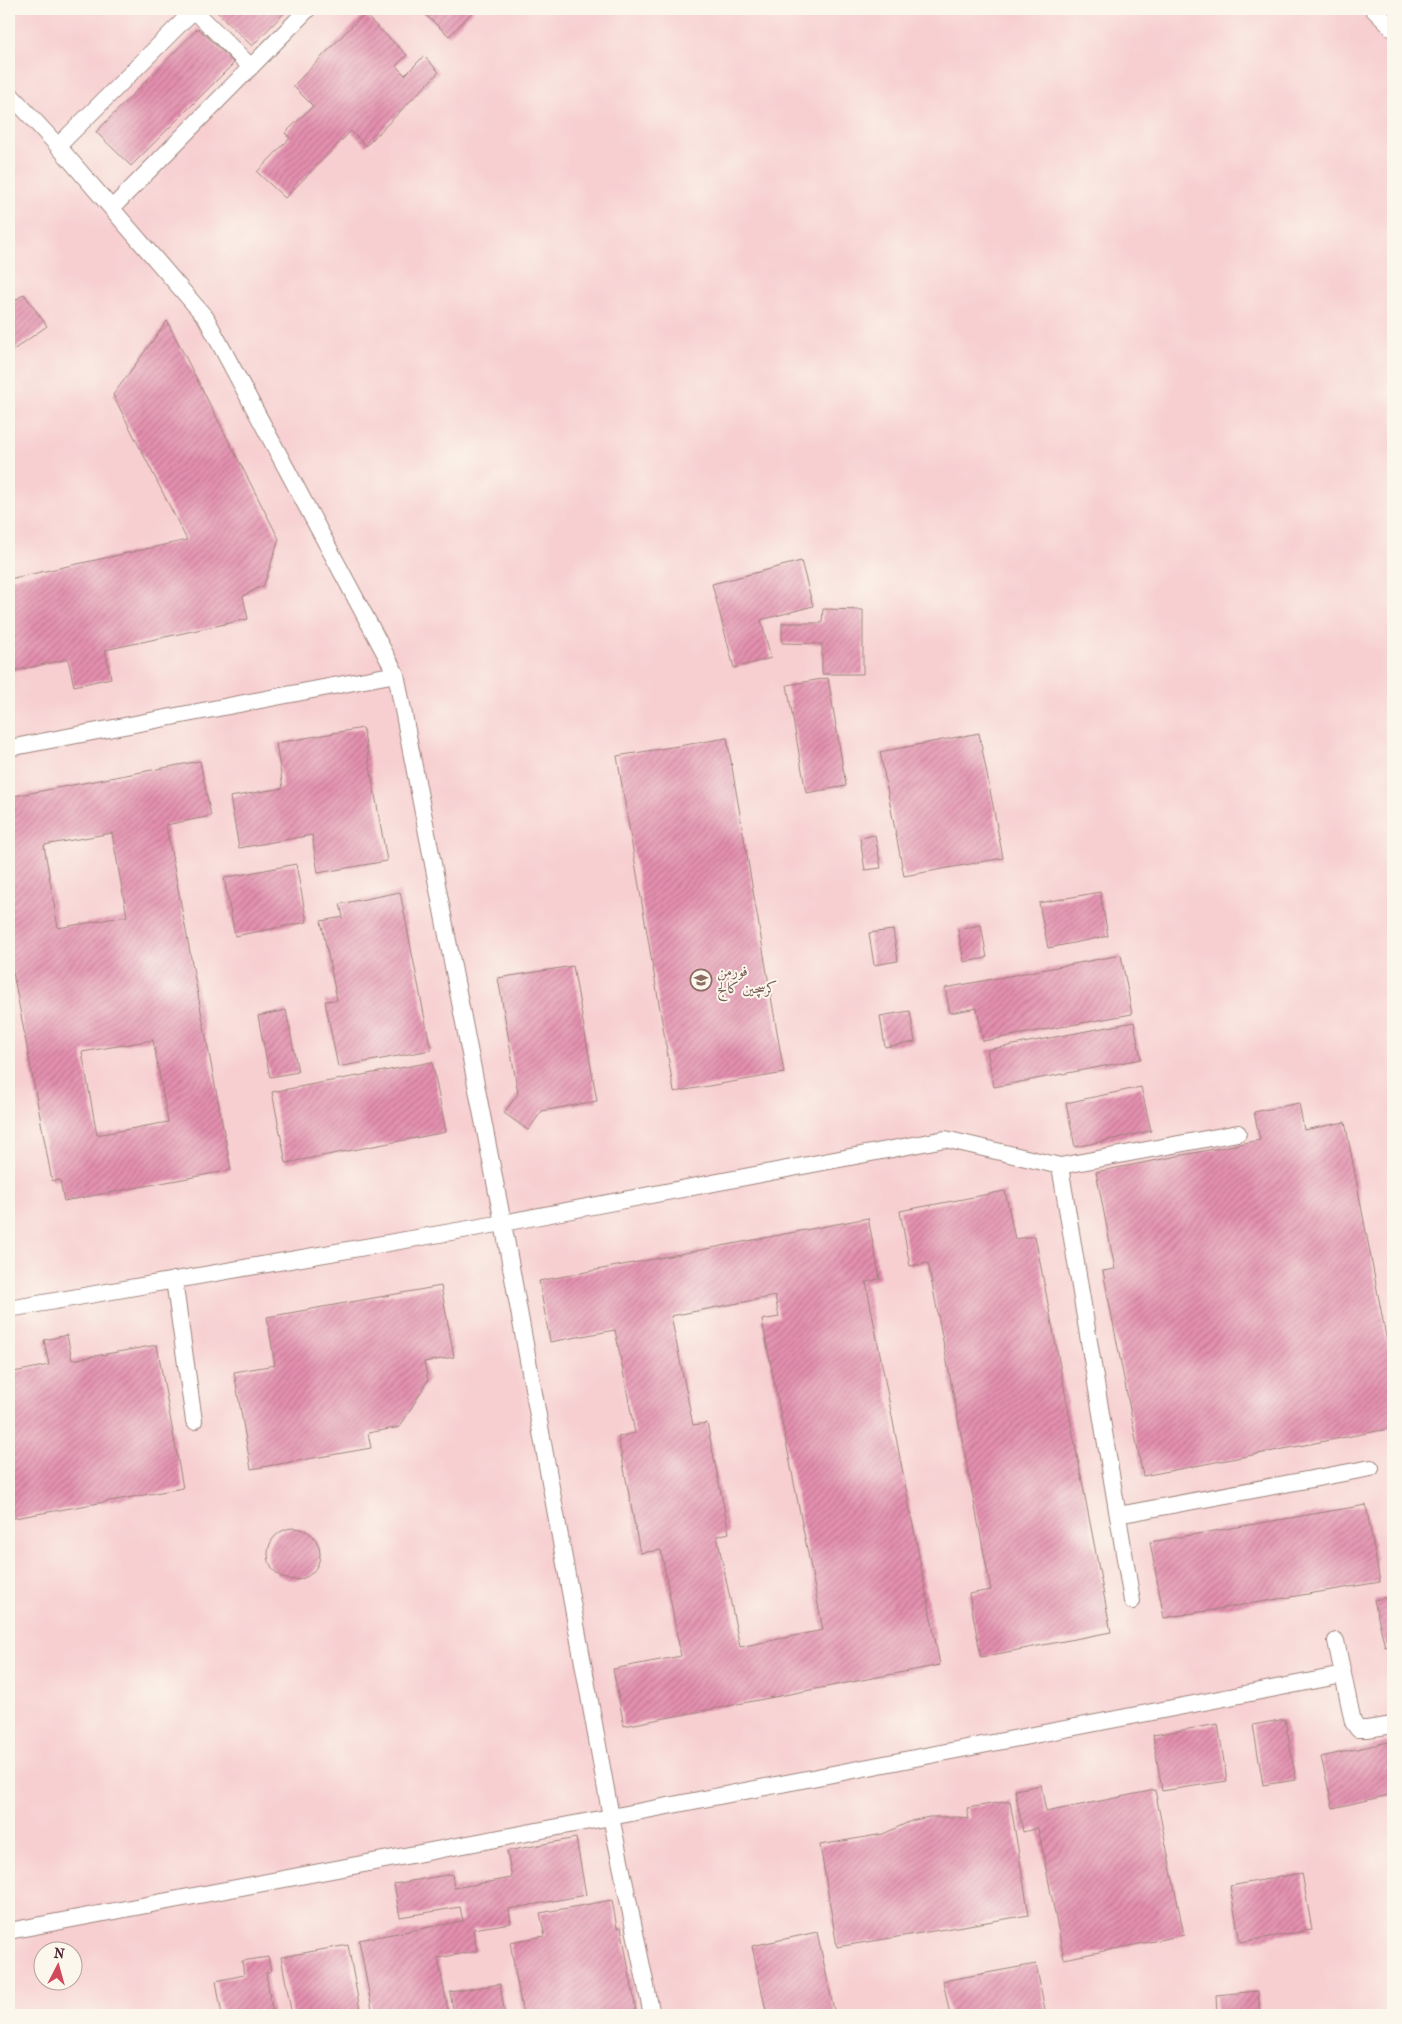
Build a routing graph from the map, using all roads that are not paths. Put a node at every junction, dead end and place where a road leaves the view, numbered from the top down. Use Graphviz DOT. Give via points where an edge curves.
graph roads {
  1 [pos="194,9"];
  2 [pos="308,9"];
  3 [pos="1373,9"];
  4 [pos="1393,29"];
  5 [pos="251,68"];
  6 [pos="9,93"];
  7 [pos="58,146"];
  8 [pos="112,208"];
  9 [pos="396,674"];
  10 [pos="9,748"];
  11 [pos="1238,1132"];
  12 [pos="1060,1166"];
  13 [pos="503,1223"];
  14 [pos="174,1280"];
  15 [pos="9,1309"];
  16 [pos="194,1421"];
  17 [pos="1371,1468"];
  18 [pos="1118,1515"];
  19 [pos="1132,1601"];
  20 [pos="1336,1641"];
  21 [pos="1343,1675"];
  22 [pos="1393,1725"];
  23 [pos="611,1817"];
  24 [pos="9,1930"];
  25 [pos="652,2015"];
  1 -- 5 [label="lane"];
  1 -- 7 [label="lane"];
  2 -- 5 [label="lane"];
  3 -- 4 [label="lane"];
  5 -- 8 [label="lane"];
  6 -- 7 [label="lane"];
  7 -- 8 [label="lane"];
  8 -- 9 [label="lane" via="206,318"];
  9 -- 10 [label="lane"];
  9 -- 13 [label="lane"];
  11 -- 12 [label="lane"];
  12 -- 13 [label="lane" via="945,1139"];
  12 -- 18 [label="lane"];
  13 -- 14 [label="lane"];
  13 -- 23 [label="lane"];
  14 -- 15 [label="lane"];
  14 -- 16 [label="lane"];
  17 -- 18 [label="lane"];
  18 -- 19 [label="lane"];
  20 -- 21 [label="lane"];
  21 -- 22 [label="lane" via="1353,1722 1358,1728"];
  21 -- 23 [label="lane"];
  23 -- 24 [label="lane"];
  23 -- 25 [label="lane"];
}
